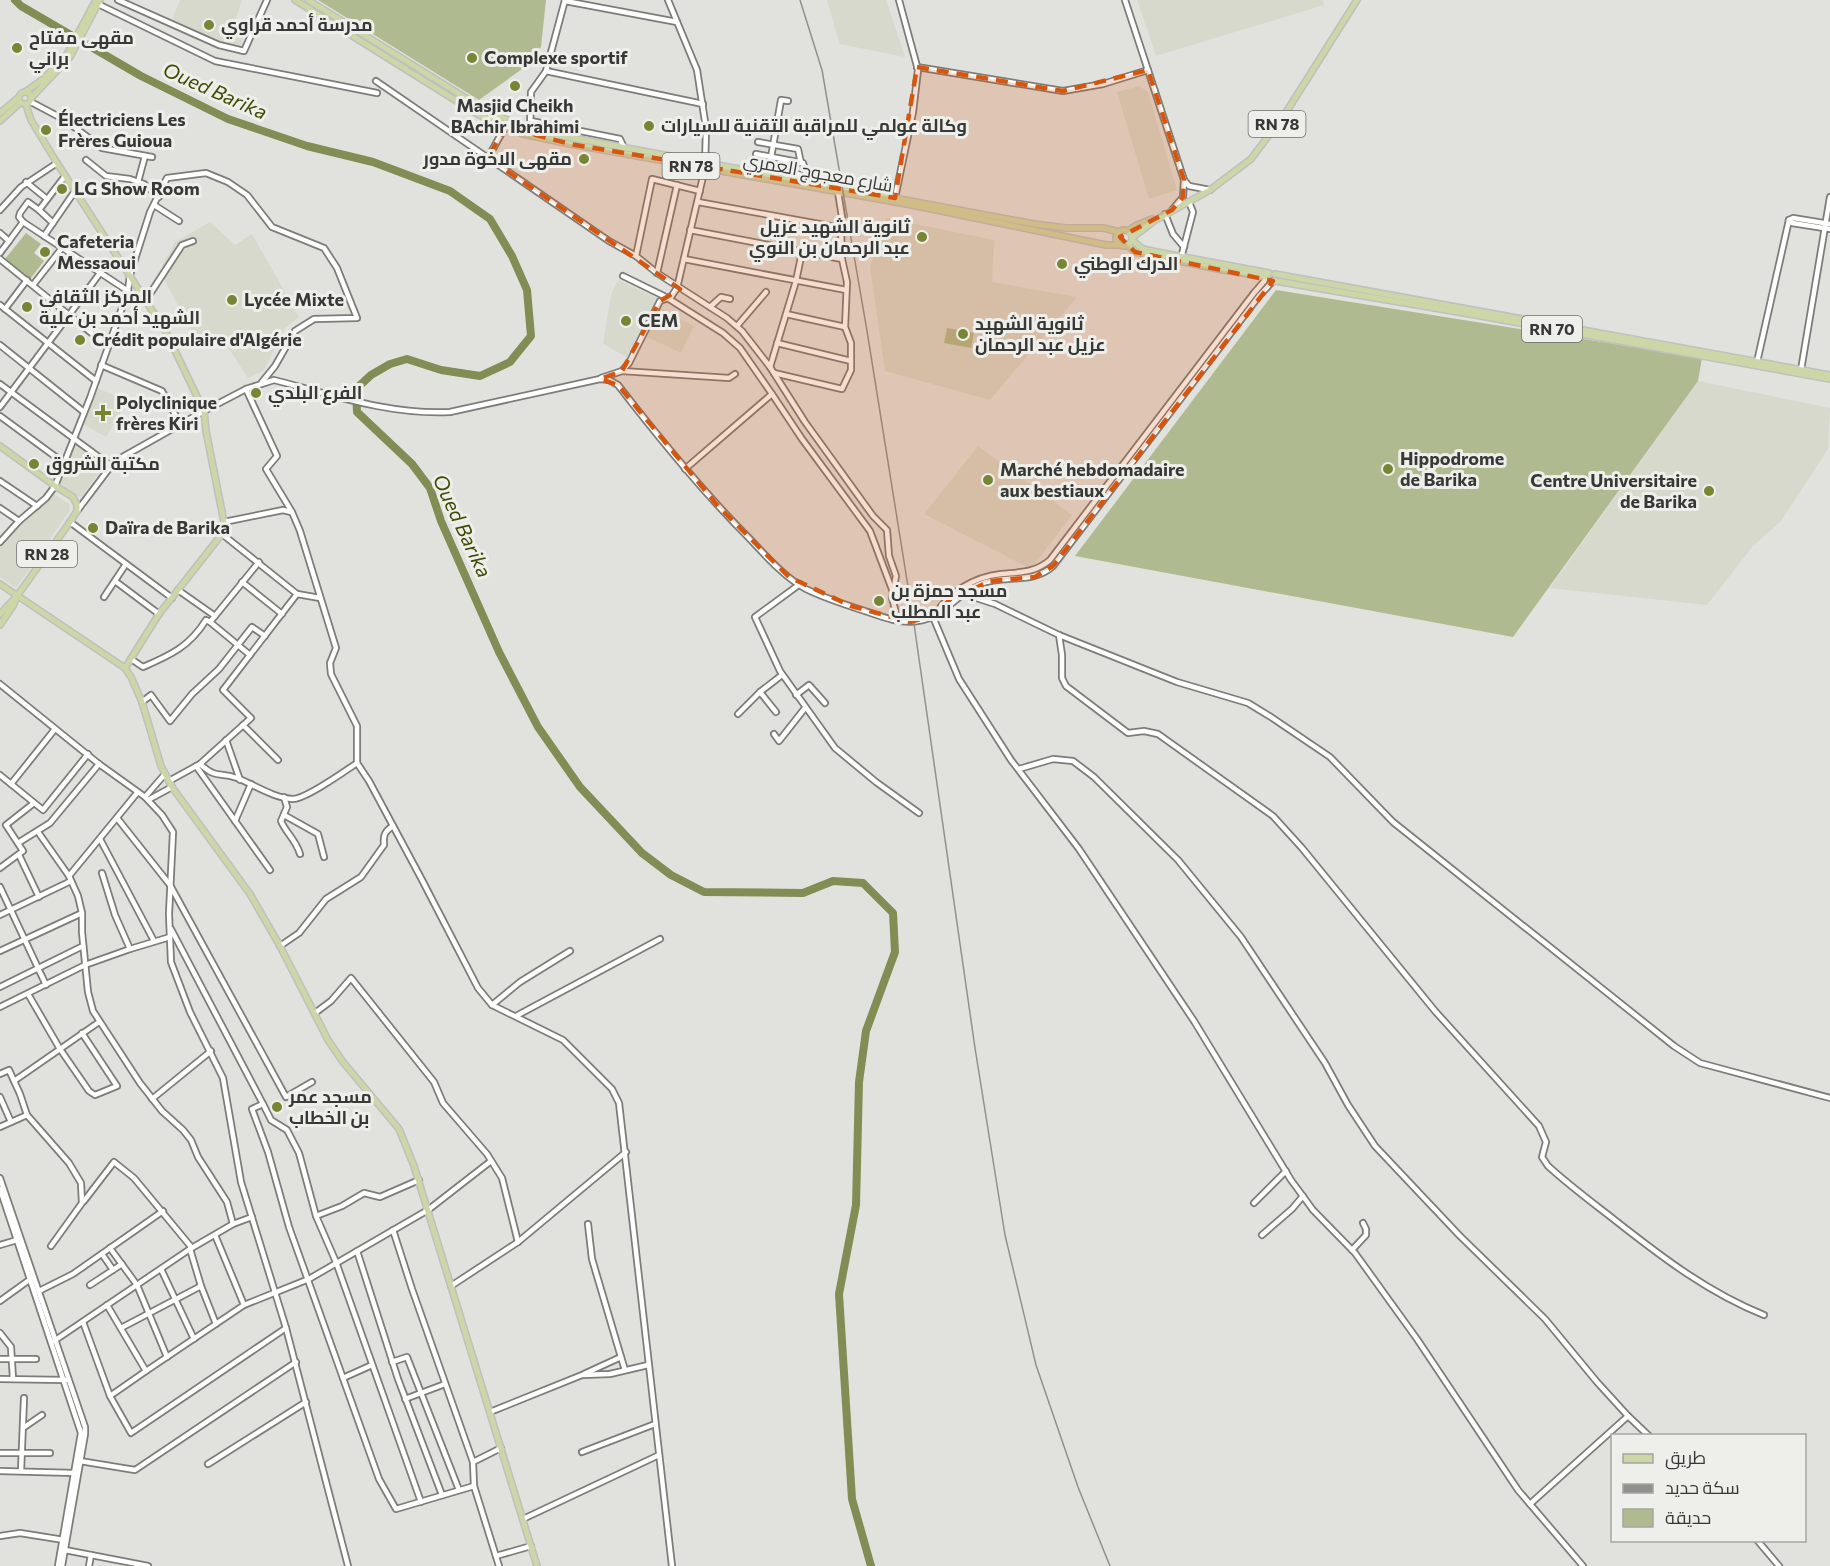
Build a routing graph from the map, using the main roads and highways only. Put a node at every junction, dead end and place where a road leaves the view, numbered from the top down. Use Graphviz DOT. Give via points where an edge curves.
graph roads {
  1 [pos="295,0"];
  2 [pos="308,0"];
  3 [pos="1357,0"];
  4 [pos="98,1"];
  5 [pos="68,57"];
  6 [pos="26,101"];
  7 [pos="0,113"];
  8 [pos="0,121"];
  9 [pos="705,166"];
  10 [pos="1165,214"];
  11 [pos="1128,231"];
  12 [pos="1120,232"];
  13 [pos="1132,239"];
  14 [pos="1123,245"];
  15 [pos="1181,259"];
  16 [pos="1664,347"];
  17 [pos="1830,377"];
  18 [pos="0,446"];
  19 [pos="0,584"];
  20 [pos="17,596"];
  21 [pos="0,614"];
  22 [pos="0,626"];
  23 [pos="124,668"];
  24 [pos="537,1566"];
  1 -- 9 [label="main road, شارع معجوج العمري / RN 78" via="479,115 505,127 570,144"];
  2 -- 9 [label="main road, شارع معجوج العمري / RN 78" via="485,110 531,130"];
  3 -- 10 [label="main road, RN 78" via="1256,153 1210,190"];
  4 -- 5 [label="main road"];
  5 -- 6 [label="main road"];
  5 -- 6 [label="main road" via="25,92"];
  6 -- 7 [label="main road"];
  6 -- 8 [label="main road"];
  6 -- 23 [label="main road" via="31,120 57,163 166,332 204,411 224,522 222,534 159,614"];
  9 -- 12 [label="main road, شارع معجوج العمري / RN 78" via="808,179 1034,224"];
  9 -- 14 [label="main road, شارع معجوج العمري / RN 78" via="1106,245"];
  10 -- 11 [label="main road, RN 78"];
  10 -- 13 [label="main road, RN 78"];
  11 -- 12 [label="main road, شارع معجوج العمري"];
  11 -- 13 [label="main road"];
  12 -- 14 [label="main road" via="1116,238"];
  13 -- 14 [label="main road"];
  13 -- 15 [label="main road, RN 70" via="1143,249"];
  14 -- 15 [label="main road, RN 70" via="1135,252"];
  15 -- 16 [label="main road, RN 70"];
  16 -- 17 [label="main road, RN 70"];
  16 -- 17 [label="main road, RN 70"];
  18 -- 20 [label="main road, RN 28" via="73,497 77,505 77,512"];
  19 -- 20 [label="main road"];
  20 -- 21 [label="main road, RN 28"];
  20 -- 22 [label="main road, RN 28"];
  20 -- 23 [label="main road"];
  23 -- 24 [label="main road" via="142,702 150,735 172,787 250,894 328,1040 399,1129 419,1180"];
}
